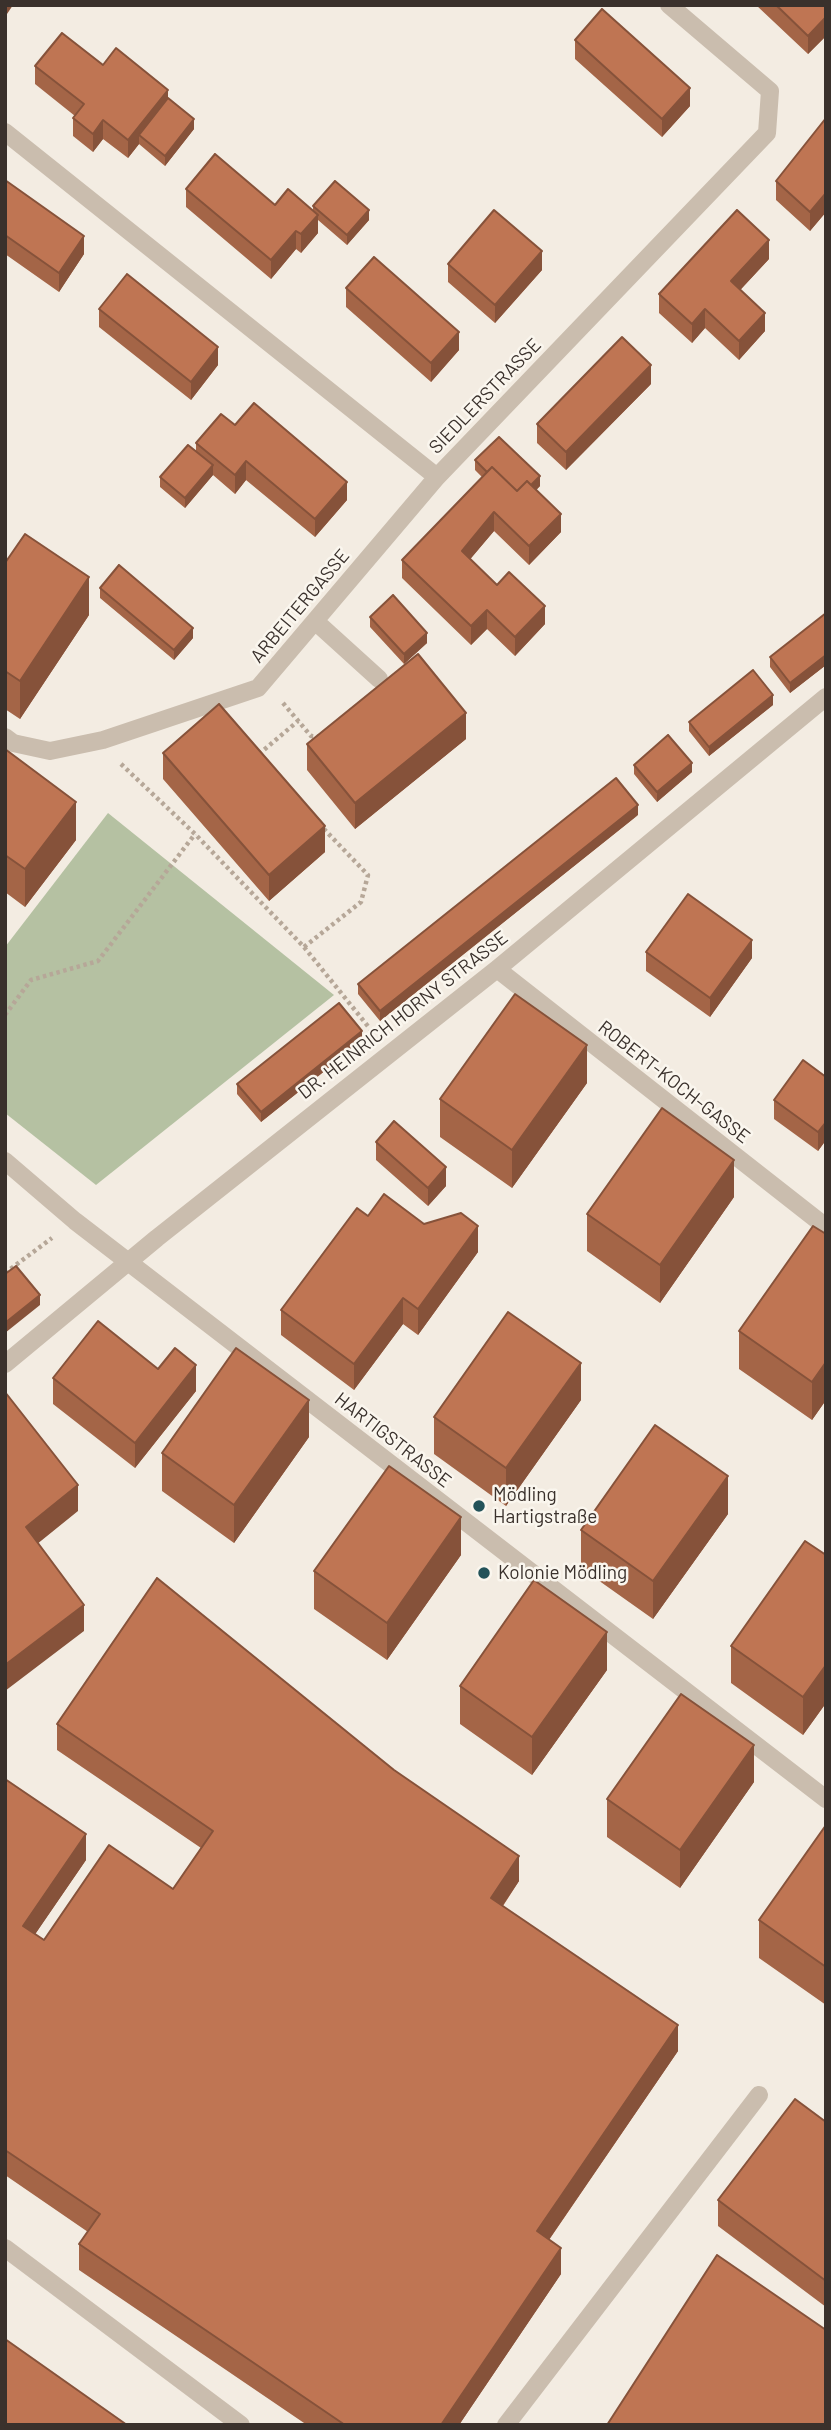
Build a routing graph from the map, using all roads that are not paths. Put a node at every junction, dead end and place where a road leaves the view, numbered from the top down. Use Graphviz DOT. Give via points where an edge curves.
graph roads {
  1 [pos="668,5"];
  2 [pos="5,132"];
  3 [pos="437,477"];
  4 [pos="315,621"];
  5 [pos="379,679"];
  6 [pos="826,697"];
  7 [pos="5,737"];
  8 [pos="497,969"];
  9 [pos="5,1161"];
  10 [pos="826,1227"];
  11 [pos="131,1262"];
  12 [pos="5,1363"];
  13 [pos="826,1799"];
  14 [pos="759,2095"];
  15 [pos="5,2248"];
  16 [pos="241,2425"];
  17 [pos="506,2425"];
  1 -- 3 [label="street, SIEDLERSTRASSE" via="770,91 767,133"];
  2 -- 3 [label="street, SIEDLERSTRASSE"];
  3 -- 4 [label="street, ARBEITERGASSE"];
  4 -- 5 [label="street"];
  4 -- 7 [label="street, ARBEITERGASSE" via="258,688 103,740 50,751"];
  6 -- 8 [label="street, DR. HEINRICH HORNY STRASSE"];
  8 -- 10 [label="street, ROBERT-KOCH-GASSE"];
  8 -- 11 [label="street, DR. HEINRICH HORNY STRASSE"];
  9 -- 11 [label="street, HARTIGSTRASSE"];
  11 -- 12 [label="street, DR. HEINRICH HORNY STRASSE"];
  11 -- 13 [label="street, HARTIGSTRASSE"];
  14 -- 17 [label="street"];
  15 -- 16 [label="street"];
}
